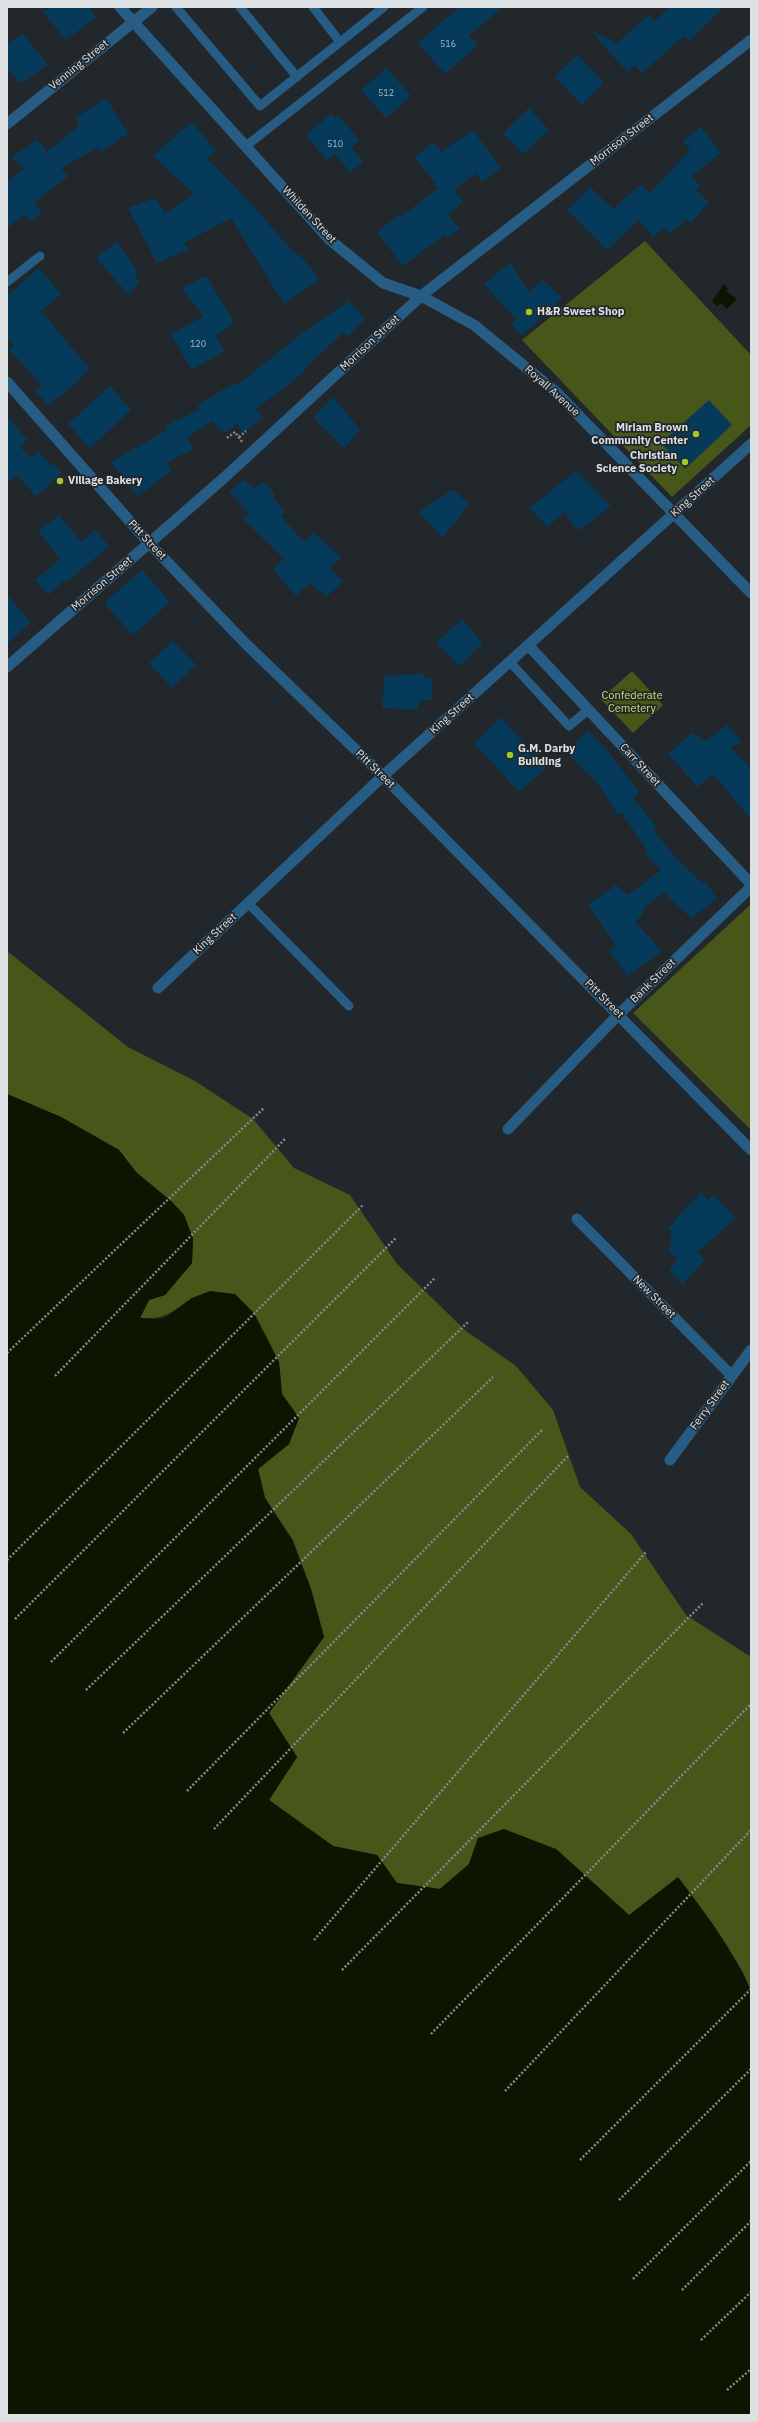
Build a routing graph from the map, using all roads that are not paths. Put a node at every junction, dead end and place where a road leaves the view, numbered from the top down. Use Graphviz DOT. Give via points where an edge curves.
graph roads {
  1 [pos="120,7"];
  2 [pos="152,7"];
  3 [pos="176,7"];
  4 [pos="240,7"];
  5 [pos="313,7"];
  6 [pos="423,7"];
  7 [pos="380,8"];
  8 [pos="134,21"];
  9 [pos="751,40"];
  10 [pos="340,42"];
  11 [pos="297,76"];
  12 [pos="7,124"];
  13 [pos="246,146"];
  14 [pos="40,256"];
  15 [pos="7,282"];
  16 [pos="421,296"];
  17 [pos="7,382"];
  18 [pos="751,444"];
  19 [pos="675,513"];
  20 [pos="149,543"];
  21 [pos="751,593"];
  22 [pos="529,646"];
  23 [pos="510,662"];
  24 [pos="7,667"];
  25 [pos="588,710"];
  26 [pos="383,776"];
  27 [pos="751,886"];
  28 [pos="248,903"];
  29 [pos="158,988"];
  30 [pos="350,1006"];
  31 [pos="619,1014"];
  32 [pos="508,1129"];
  33 [pos="751,1150"];
  34 [pos="576,1219"];
  35 [pos="751,1350"];
  36 [pos="731,1375"];
  37 [pos="670,1460"];
  1 -- 8 [label="street, Whilden Street"];
  2 -- 8 [label="street, Venning Street"];
  3 -- 11 [label="lane" via="260,106"];
  4 -- 11 [label="lane"];
  5 -- 10 [label="lane"];
  6 -- 13 [label="lane"];
  7 -- 10 [label="lane"];
  8 -- 12 [label="street, Venning Street"];
  8 -- 13 [label="street, Whilden Street"];
  9 -- 16 [label="street, Morrison Street"];
  10 -- 11 [label="lane"];
  13 -- 16 [label="street, Whilden Street" via="330,240 383,283"];
  14 -- 15 [label="lane"];
  16 -- 19 [label="street, Royall Avenue" via="474,325 556,392"];
  16 -- 20 [label="street, Morrison Street" via="225,477"];
  17 -- 20 [label="street, Pitt Street"];
  18 -- 19 [label="street, King Street"];
  19 -- 21 [label="street, Royall Avenue"];
  19 -- 22 [label="street, King Street"];
  20 -- 24 [label="street, Morrison Street"];
  20 -- 26 [label="street, Pitt Street" via="246,644"];
  22 -- 23 [label="street, King Street"];
  22 -- 25 [label="street, Carr Street"];
  23 -- 25 [label="lane" via="569,726"];
  23 -- 26 [label="street, King Street"];
  25 -- 27 [label="street, Carr Street"];
  26 -- 28 [label="street, King Street"];
  26 -- 31 [label="street, Pitt Street"];
  27 -- 31 [label="street, Bank Street"];
  28 -- 29 [label="street, King Street"];
  28 -- 30 [label="lane"];
  31 -- 32 [label="street, Bank Street"];
  31 -- 33 [label="street, Pitt Street"];
  34 -- 36 [label="street, New Street"];
  35 -- 36 [label="street, Ferry Street"];
  36 -- 37 [label="street, Ferry Street"];
}
